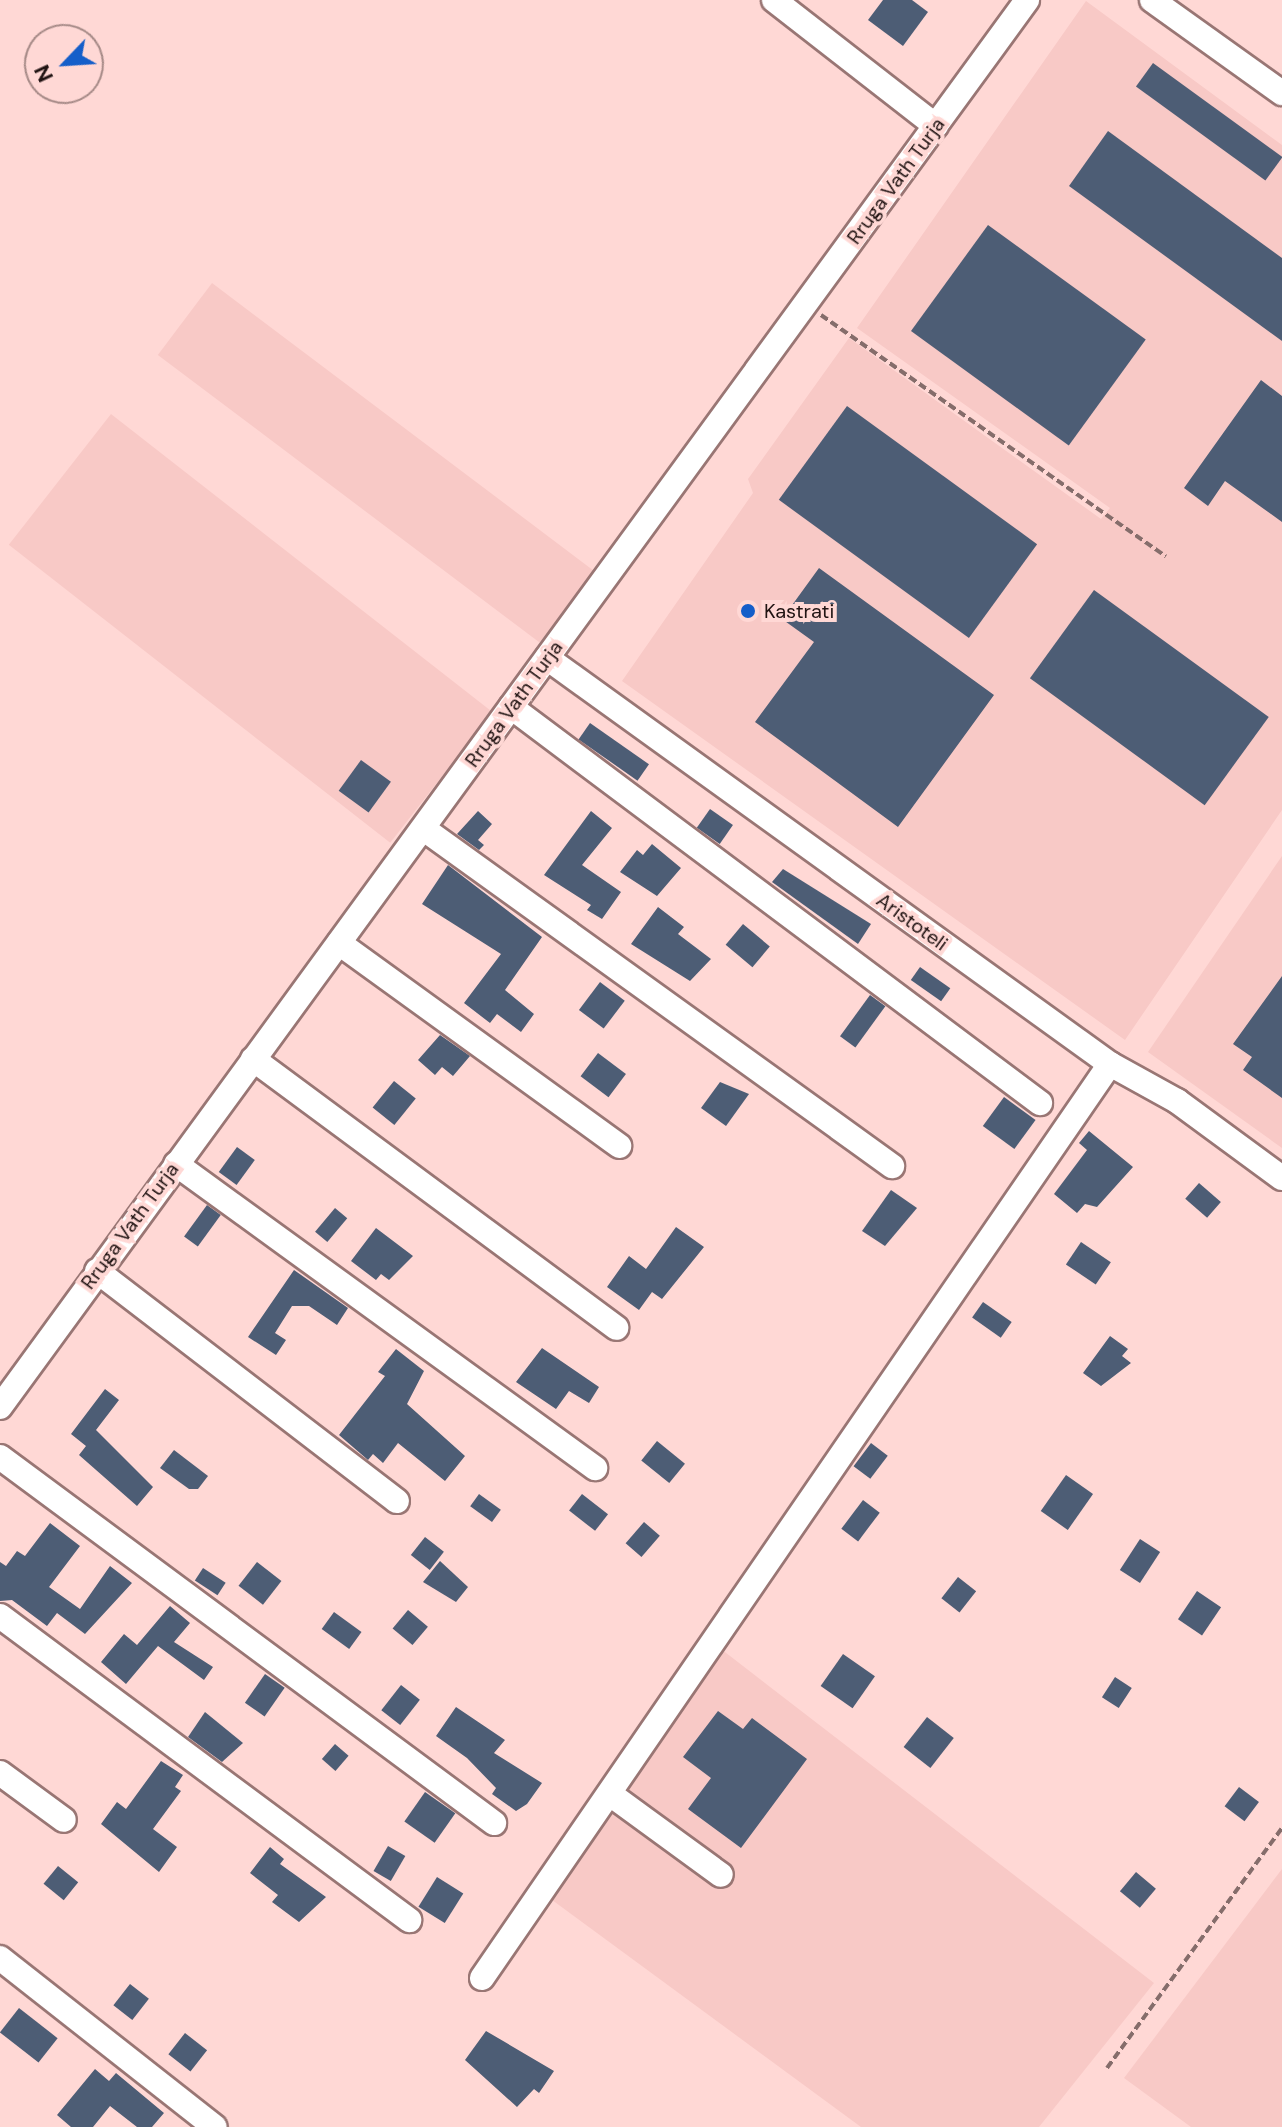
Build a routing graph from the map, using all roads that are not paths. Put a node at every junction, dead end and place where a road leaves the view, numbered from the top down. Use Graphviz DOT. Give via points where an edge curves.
graph roads {
  1 [pos="774,0"];
  2 [pos="1027,0"];
  3 [pos="1152,0"];
  4 [pos="1282,93"];
  5 [pos="936,126"];
  6 [pos="547,658"];
  7 [pos="511,707"];
  8 [pos="424,829"];
  9 [pos="339,943"];
  10 [pos="253,1059"];
  11 [pos="1110,1064"];
  12 [pos="1040,1103"];
  13 [pos="619,1146"];
  14 [pos="176,1164"];
  15 [pos="892,1166"];
  16 [pos="1282,1178"];
  17 [pos="97,1271"];
  18 [pos="616,1328"];
  19 [pos="0,1407"];
  20 [pos="0,1457"];
  21 [pos="595,1468"];
  22 [pos="397,1501"];
  23 [pos="0,1616"];
  24 [pos="0,1773"];
  25 [pos="610,1794"];
  26 [pos="64,1820"];
  27 [pos="494,1823"];
  28 [pos="721,1875"];
  29 [pos="409,1920"];
  30 [pos="0,1958"];
  31 [pos="482,1978"];
  32 [pos="215,2127"];
  1 -- 5 [label="street"];
  2 -- 5 [label="street, Rruga Vath Turja"];
  3 -- 4 [label="street"];
  5 -- 6 [label="street, Rruga Vath Turja"];
  6 -- 7 [label="street, Rruga Vath Turja"];
  6 -- 11 [label="street, Aristoteli"];
  7 -- 8 [label="street, Rruga Vath Turja"];
  7 -- 12 [label="street"];
  8 -- 9 [label="street, Rruga Vath Turja"];
  8 -- 15 [label="street"];
  9 -- 10 [label="street, Rruga Vath Turja"];
  9 -- 13 [label="street"];
  10 -- 14 [label="street, Rruga Vath Turja"];
  10 -- 18 [label="street"];
  11 -- 16 [label="street, Aristoteli" via="1177,1101"];
  11 -- 25 [label="street"];
  14 -- 17 [label="street, Rruga Vath Turja"];
  14 -- 21 [label="street"];
  17 -- 19 [label="street, Rruga Vath Turja"];
  17 -- 22 [label="street"];
  20 -- 27 [label="street"];
  23 -- 29 [label="street"];
  24 -- 26 [label="street"];
  25 -- 28 [label="street"];
  25 -- 31 [label="street"];
  30 -- 32 [label="street"];
}
